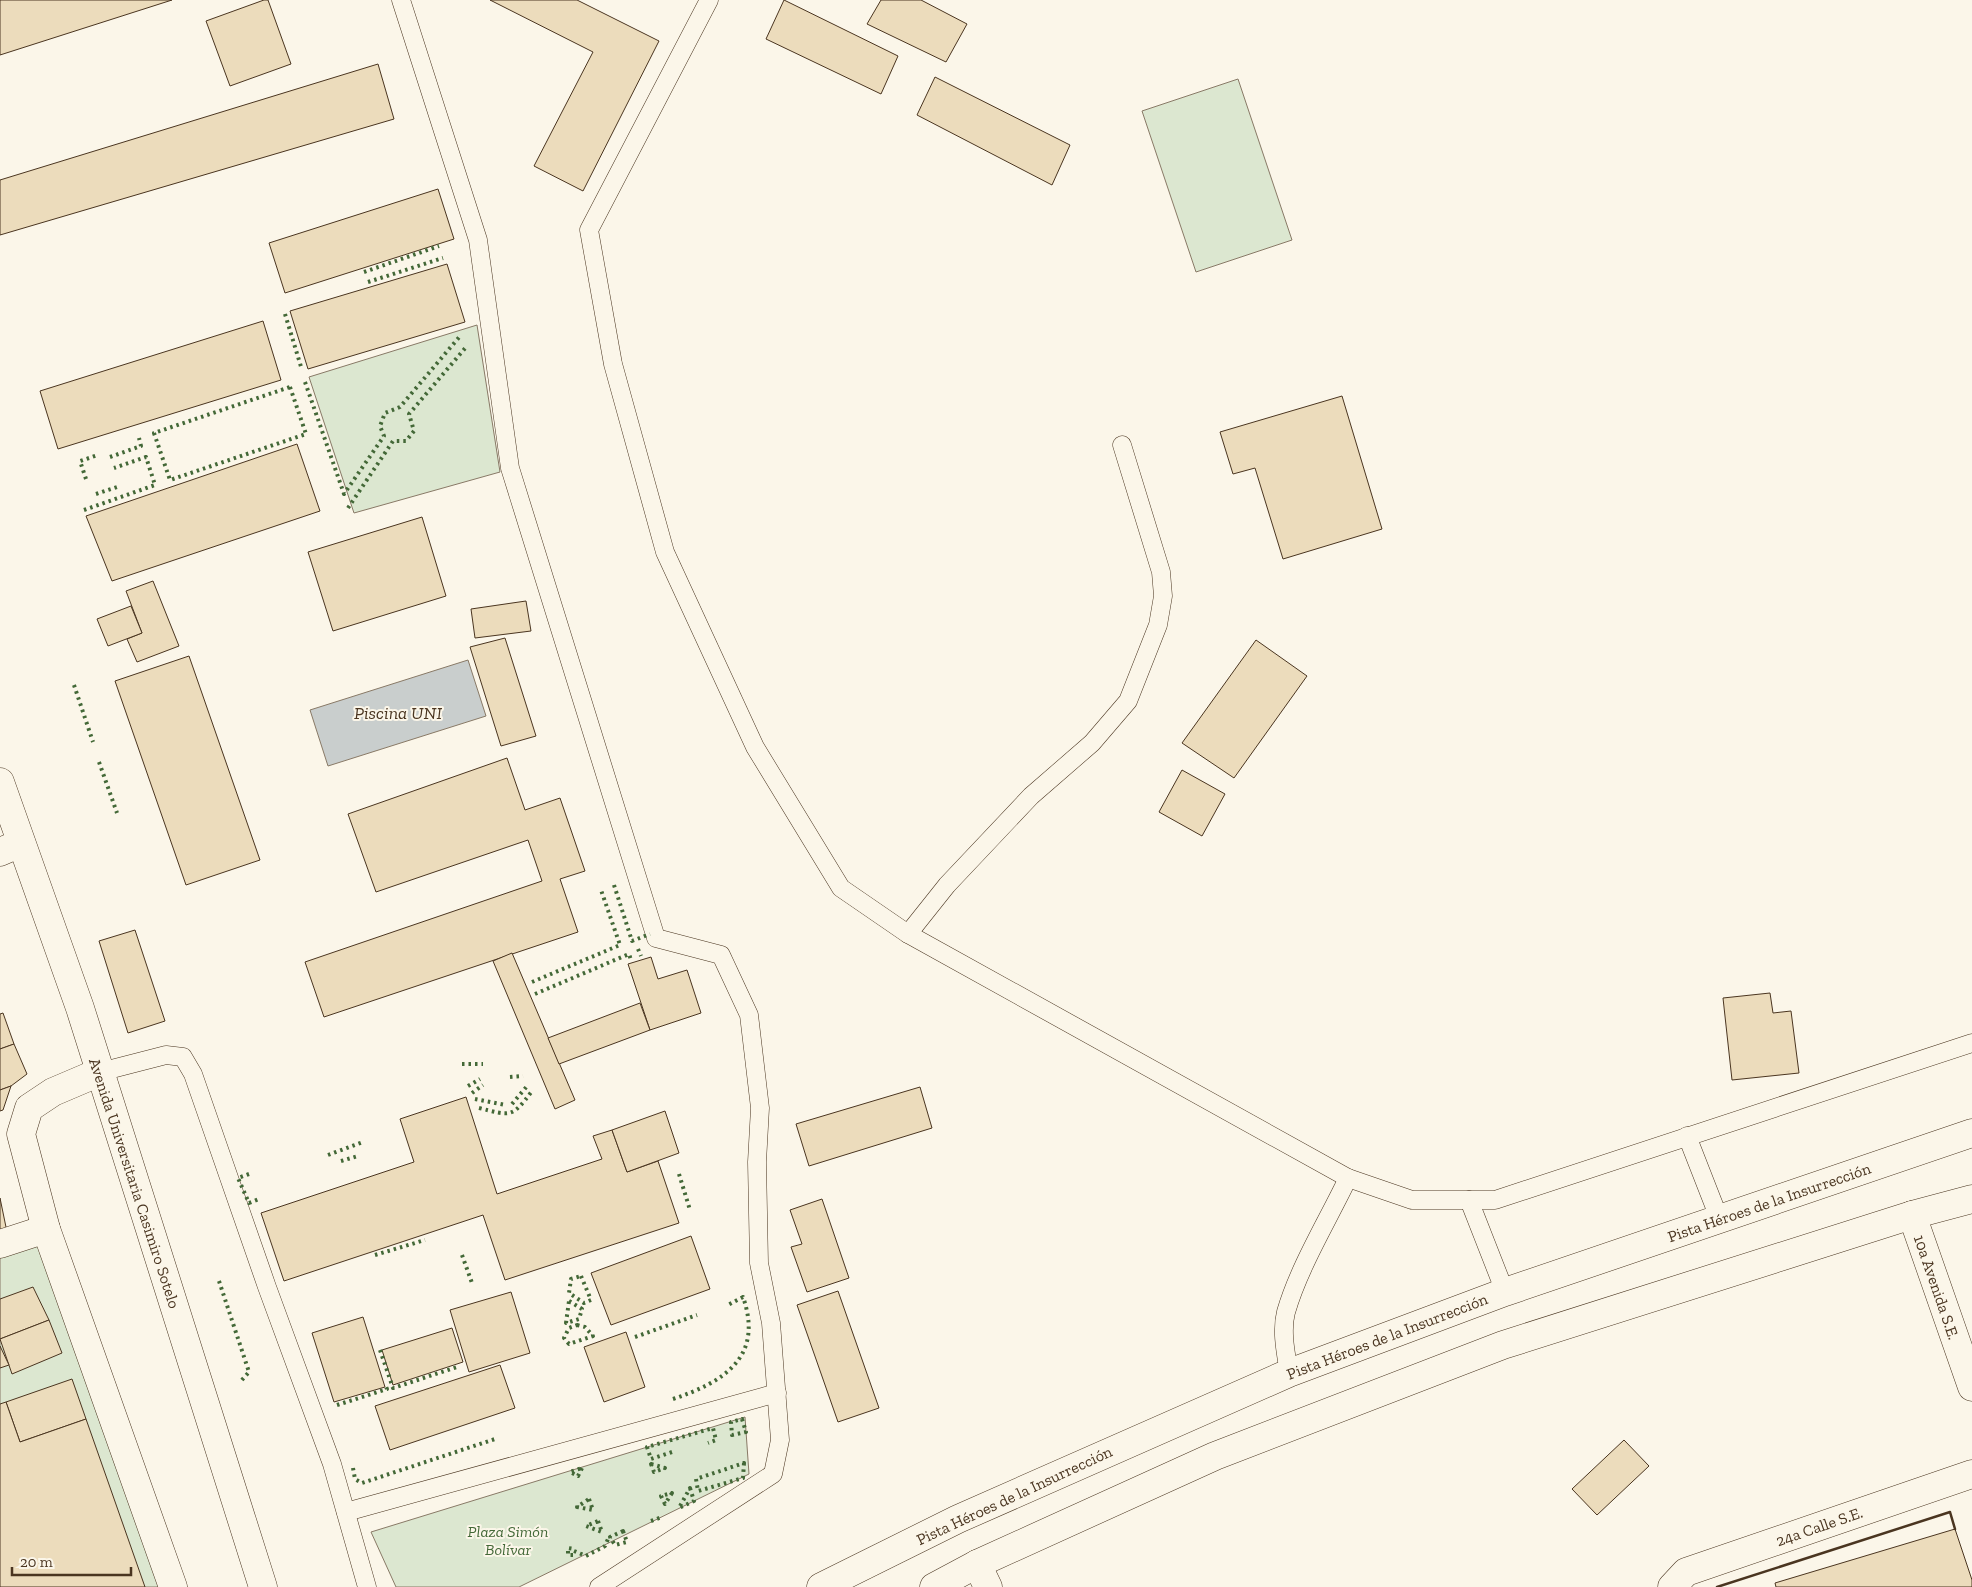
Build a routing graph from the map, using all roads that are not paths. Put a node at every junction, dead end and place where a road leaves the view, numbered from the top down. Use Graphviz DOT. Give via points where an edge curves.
graph roads {
  1 [pos="401,0"];
  2 [pos="709,0"];
  3 [pos="1122,445"];
  4 [pos="0,782"];
  5 [pos="10,848"];
  6 [pos="908,934"];
  7 [pos="1972,1043"];
  8 [pos="100,1072"];
  9 [pos="1972,1133"];
  10 [pos="11,1136"];
  11 [pos="1687,1136"];
  12 [pos="1348,1178"];
  13 [pos="1972,1199"];
  14 [pos="1469,1200"];
  15 [pos="1912,1215"];
  16 [pos="1719,1218"];
  17 [pos="46,1229"];
  18 [pos="0,1244"];
  19 [pos="1505,1292"];
  20 [pos="1289,1373"];
  21 [pos="1972,1387"];
  22 [pos="777,1392"];
  23 [pos="1972,1474"];
  24 [pos="346,1512"];
  25 [pos="982,1575"];
  26 [pos="174,1587"];
  27 [pos="263,1587"];
  28 [pos="367,1587"];
  29 [pos="599,1587"];
  30 [pos="821,1587"];
  31 [pos="934,1587"];
  32 [pos="1672,1587"];
  1 -- 22 [label="lane" via="478,240 510,468 656,938 721,955 749,1015 760,1108 757,1162 759,1263 771,1323"];
  2 -- 6 [label="lane" via="589,230 613,364 665,552 755,747 841,888"];
  3 -- 6 [label="lane" via="1160,572 1163,596 1158,625 1128,701 1092,744 1031,796 947,885"];
  4 -- 5 [label="main road, Avenida Universitaria Casimiro Sotelo"];
  5 -- 8 [label="main road, Avenida Universitaria Casimiro Sotelo" via="80,1008"];
  6 -- 12 [label="lane"];
  7 -- 11 [label="lane"];
  8 -- 10 [label="main road" via="53,1092 29,1108"];
  8 -- 24 [label="lane" via="166,1055 183,1057 193,1074 266,1287 332,1464"];
  8 -- 27 [label="main road, Avenida Universitaria Casimiro Sotelo"];
  9 -- 16 [label="main road, Pista Héroes de la Insurrección"];
  10 -- 17 [label="main road"];
  11 -- 14 [label="lane" via="1495,1200"];
  11 -- 16 [label="lane"];
  12 -- 14 [label="lane" via="1412,1200"];
  12 -- 20 [label="lane" via="1306,1263 1286,1313 1284,1345"];
  13 -- 15 [label="main road"];
  14 -- 19 [label="lane"];
  15 -- 21 [label="main road, 10a Avenida S.E."];
  15 -- 25 [label="main road" via="1503,1345 1214,1456"];
  16 -- 19 [label="main road, Pista Héroes de la Insurrección"];
  17 -- 18 [label="main road"];
  17 -- 26 [label="main road"];
  19 -- 20 [label="main road, Pista Héroes de la Insurrección"];
  20 -- 30 [label="main road, Pista Héroes de la Insurrección" via="958,1519"];
  22 -- 24 [label="lane"];
  22 -- 29 [label="lane" via="780,1440 773,1474"];
  23 -- 32 [label="main road, 24a Calle S.E." via="1686,1572"];
  24 -- 28 [label="lane"];
  25 -- 31 [label="main road"];
}
